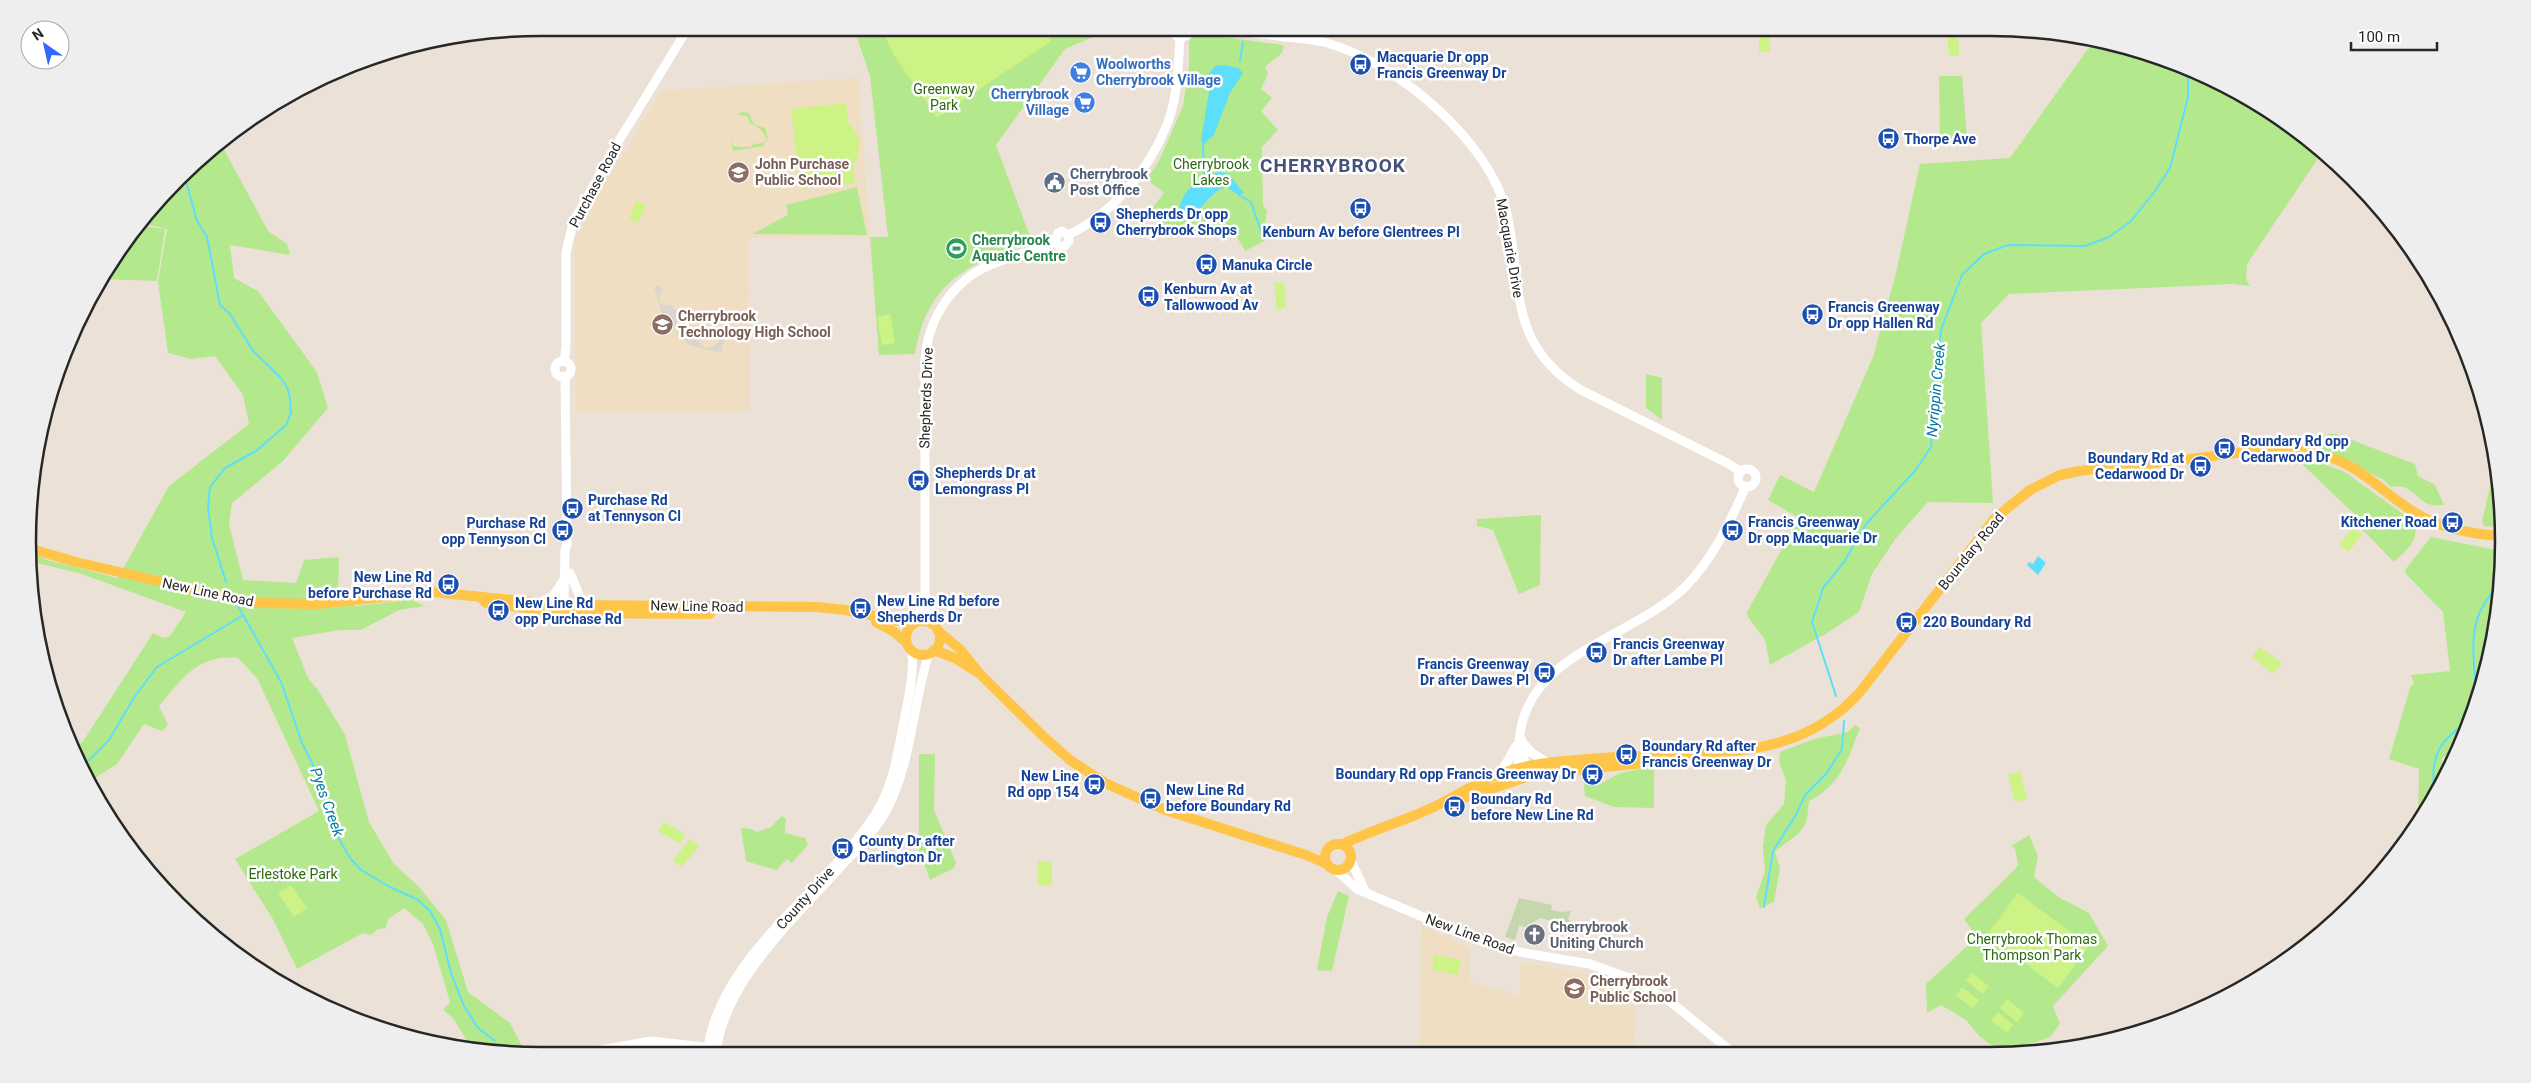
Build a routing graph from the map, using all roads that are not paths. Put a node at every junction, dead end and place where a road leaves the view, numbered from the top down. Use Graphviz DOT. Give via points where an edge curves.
graph roads {
  1 [pos="683,36"];
  2 [pos="1177,36"];
  3 [pos="1184,36"];
  4 [pos="1274,36"];
  5 [pos="1180,38"];
  6 [pos="1740,472"];
  7 [pos="1746,486"];
  8 [pos="2495,535"];
  9 [pos="36,550"];
  10 [pos="568,576"];
  11 [pos="925,596"];
  12 [pos="480,598"];
  13 [pos="538,603"];
  14 [pos="590,605"];
  15 [pos="567,607"];
  16 [pos="915,623"];
  17 [pos="937,629"];
  18 [pos="906,642"];
  19 [pos="912,651"];
  20 [pos="932,652"];
  21 [pos="980,674"];
  22 [pos="1520,740"];
  23 [pos="1654,758"];
  24 [pos="1548,763"];
  25 [pos="1524,771"];
  26 [pos="1500,774"];
  27 [pos="1438,804"];
  28 [pos="1372,830"];
  29 [pos="1343,844"];
  30 [pos="1326,850"];
  31 [pos="1306,855"];
  32 [pos="1351,857"];
  33 [pos="1326,864"];
  34 [pos="1336,870"];
  35 [pos="1365,891"];
  36 [pos="617,1047"];
  37 [pos="684,1047"];
  38 [pos="713,1047"];
  39 [pos="714,1047"];
  40 [pos="1726,1047"];
  1 -- 10 [label="main road, Purchase Road" via="573,223 566,252 564,362 571,369 565,376"];
  2 -- 5 [label="main road"];
  3 -- 5 [label="main road"];
  4 -- 6 [label="main road, Macquarie Drive" via="1327,43 1389,71 1461,132 1482,158 1507,214 1522,318 1547,362 1565,380 1582,390"];
  5 -- 11 [label="main road, Shepherds Drive" via="1178,79 1168,121 1152,154 1132,182 1107,210 1081,229 1068,235 1062,231 1055,242 973,274 948,298 931,329 924,361"];
  6 -- 7 [label="main road" via="1740,482"];
  6 -- 7 [label="main road" via="1748,469 1756,475 1753,484"];
  7 -- 22 [label="main road" via="1714,549 1693,578 1658,608 1547,677 1528,702"];
  8 -- 23 [label="main road, Boundary Road" via="2459,531 2430,521 2346,465 2311,452 2274,450 2080,471 2060,476 2030,490 1996,518 1860,692 1836,716 1806,734 1779,744"];
  9 -- 12 [label="main road, New Line Road" via="253,603 317,604 432,592"];
  10 -- 13 [label="main road" via="553,596"];
  10 -- 14 [label="main road" via="580,597"];
  10 -- 15 [label="main road"];
  11 -- 16 [label="main road, Shepherds Drive"];
  11 -- 17 [label="main road, Shepherds Drive"];
  12 -- 13 [label="main road, New Line Road" via="488,596"];
  12 -- 15 [label="main road, New Line Road" via="486,603"];
  13 -- 15 [label="main road, New Line Road"];
  14 -- 15 [label="main road, New Line Road"];
  14 -- 16 [label="main road, New Line Road" via="817,607"];
  15 -- 18 [label="main road, New Line Road" via="845,615 882,624"];
  16 -- 17 [label="main road" via="926,621"];
  16 -- 18 [label="main road" via="907,632"];
  17 -- 20 [label="main road" via="939,641"];
  17 -- 21 [label="main road" via="966,655"];
  18 -- 19 [label="main road"];
  19 -- 20 [label="main road" via="920,654"];
  19 -- 38 [label="main road, County Drive" via="912,680 894,770 877,811 851,846 743,968 719,1006"];
  20 -- 21 [label="main road" via="955,658"];
  20 -- 39 [label="main road, County Drive" via="902,775 884,814 866,840 744,978 727,1010"];
  21 -- 31 [label="main road" via="1070,760 1110,786 1165,810"];
  22 -- 24 [label="main road"];
  22 -- 25 [label="main road"];
  22 -- 26 [label="main road"];
  23 -- 24 [label="main road, Boundary Road"];
  23 -- 25 [label="main road, Boundary Road" via="1644,763"];
  24 -- 25 [label="main road, Boundary Road"];
  25 -- 26 [label="main road, Boundary Road"];
  25 -- 27 [label="main road, Boundary Road" via="1453,802"];
  26 -- 27 [label="main road, Boundary Road"];
  27 -- 28 [label="main road, Boundary Road"];
  28 -- 29 [label="main road, Boundary Road"];
  28 -- 32 [label="main road, Boundary Road"];
  29 -- 30 [label="main road" via="1334,844"];
  29 -- 32 [label="main road"];
  30 -- 31 [label="main road"];
  30 -- 33 [label="main road"];
  31 -- 33 [label="main road"];
  32 -- 34 [label="main road" via="1345,868"];
  32 -- 35 [label="main road"];
  33 -- 34 [label="main road"];
  34 -- 35 [label="main road, New Line Road" via="1357,889"];
  35 -- 40 [label="main road, New Line Road" via="1475,939 1522,952 1590,964 1635,980 1672,1003"];
  36 -- 37 [label="main road" via="651,1041"];
}
